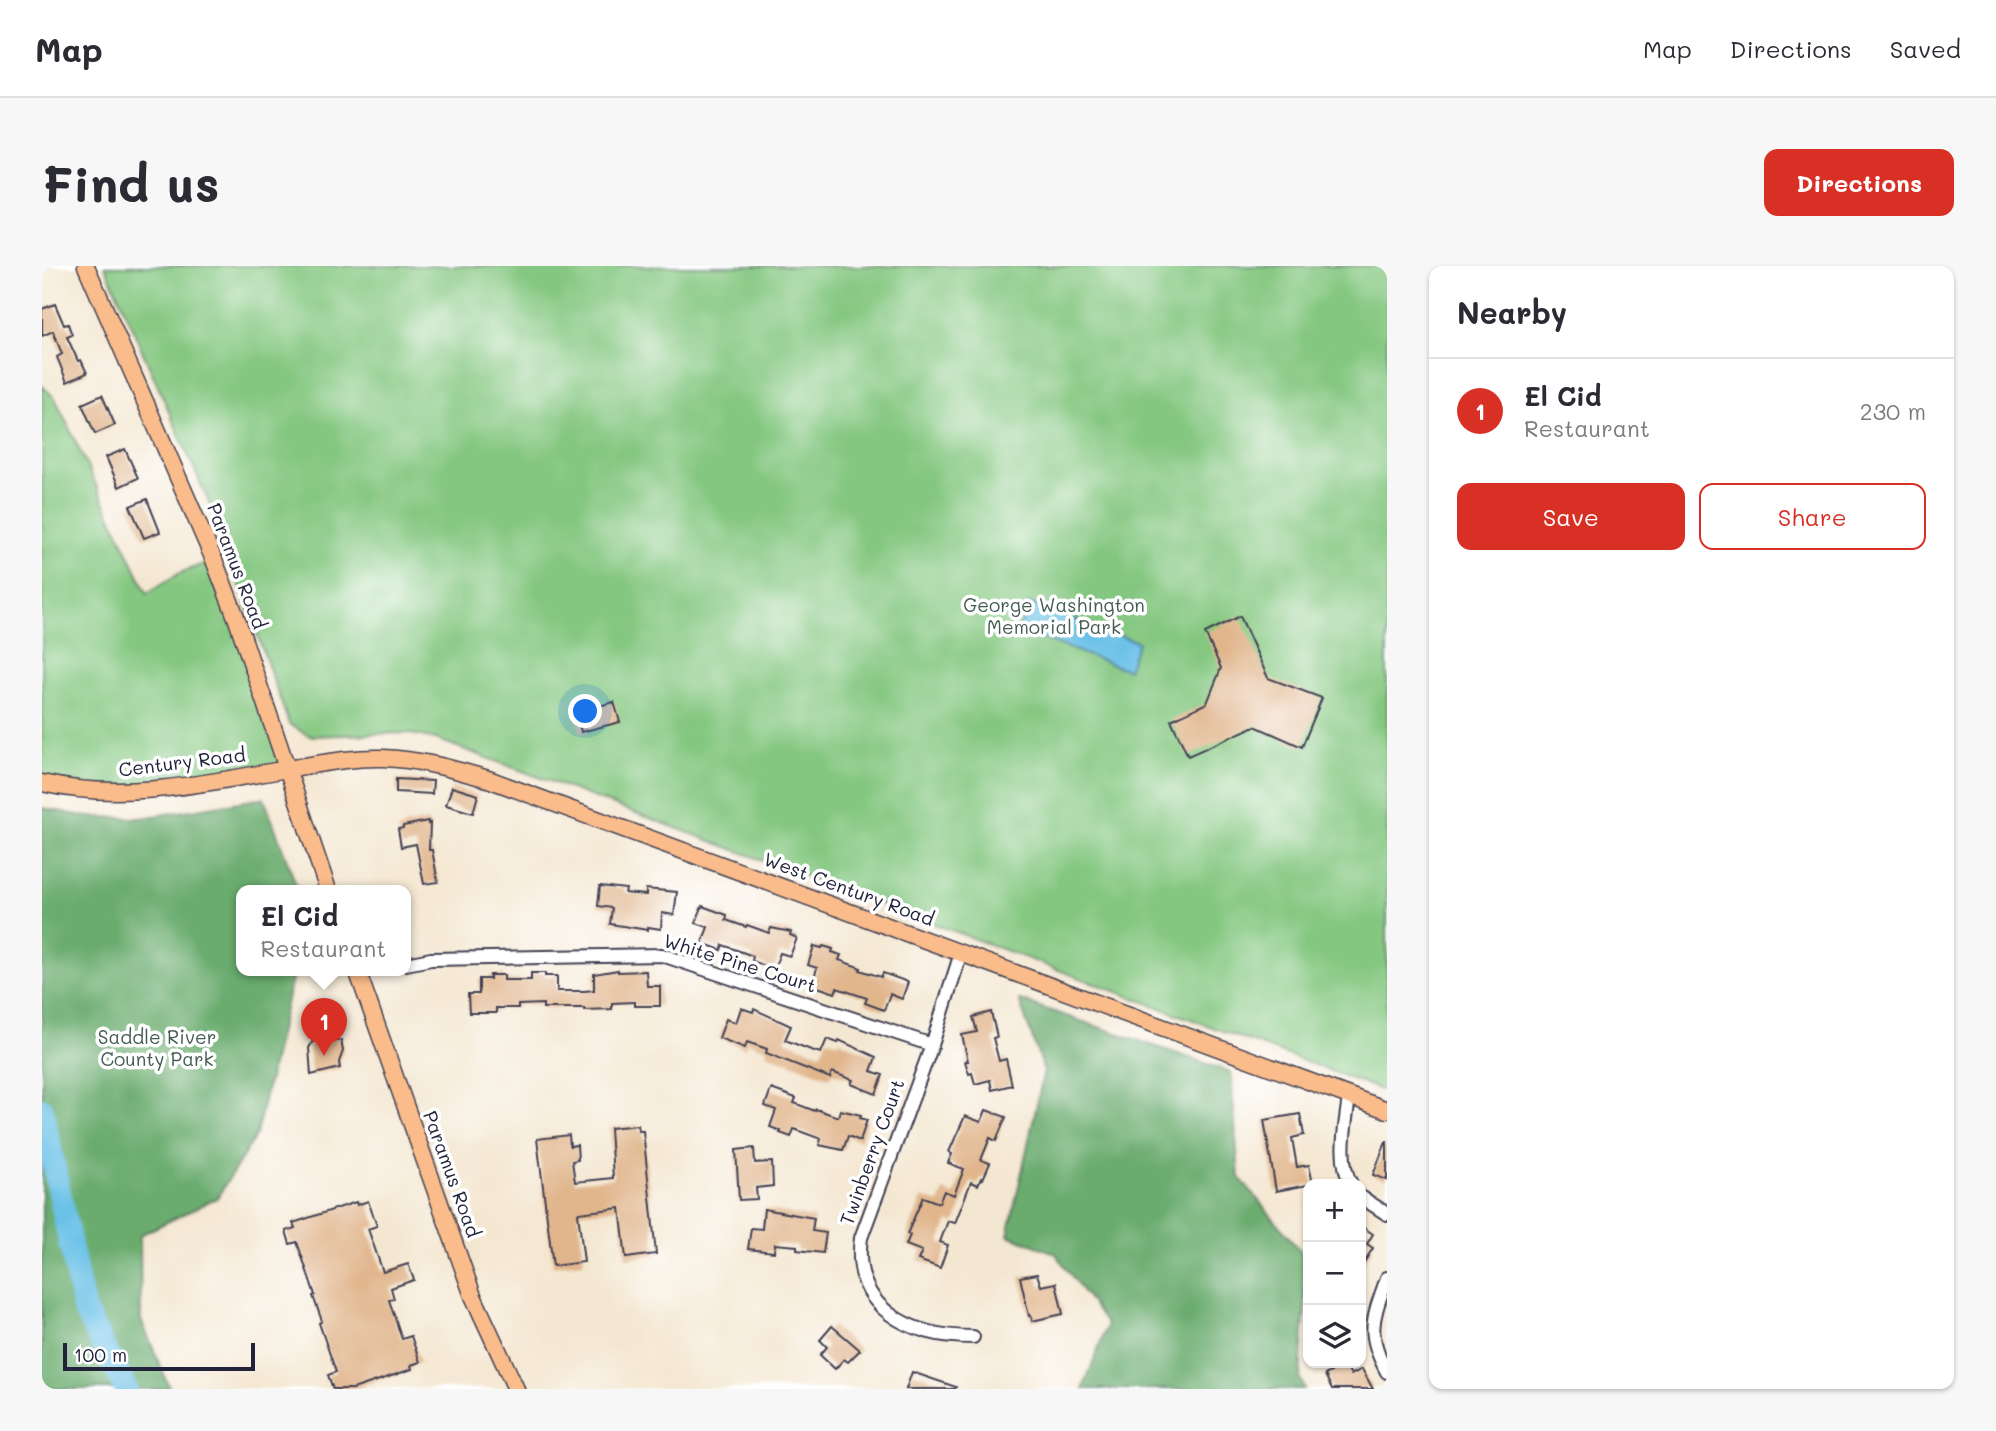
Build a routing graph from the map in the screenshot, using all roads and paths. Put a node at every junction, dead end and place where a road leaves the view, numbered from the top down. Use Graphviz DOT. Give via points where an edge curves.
graph roads {
  1 [pos="86,266"];
  2 [pos="286,769"];
  3 [pos="49,785"];
  4 [pos="326,885"];
  5 [pos="961,953"];
  6 [pos="411,963"];
  7 [pos="358,976"];
  8 [pos="932,1045"];
  9 [pos="1349,1096"];
  10 [pos="1387,1110"];
  11 [pos="1349,1179"];
  12 [pos="1366,1200"];
  13 [pos="1387,1214"];
  14 [pos="1387,1278"];
  15 [pos="973,1337"];
  16 [pos="1387,1372"];
  17 [pos="516,1389"];
  1 -- 2 [label="main road, Paramus Road" via="214,560"];
  2 -- 3 [label="main road, Century Road" via="140,791"];
  2 -- 4 [label="main road, Paramus Road"];
  2 -- 5 [label="main road, West Century Road" via="383,758 488,779"];
  5 -- 8 [label="street, Twinberry Court"];
  5 -- 9 [label="main road, West Century Road"];
  6 -- 8 [label="street, White Pine Court" via="662,956"];
  7 -- 17 [label="main road, Paramus Road" via="473,1296"];
  8 -- 15 [label="street, Twinberry Court" via="861,1238 860,1268 872,1297 896,1318 947,1337"];
  9 -- 10 [label="main road, West Century Road"];
  9 -- 11 [label="street" via="1343,1162"];
  12 -- 13 [label="street"];
  14 -- 16 [label="street" via="1373,1318 1372,1338"];
}
